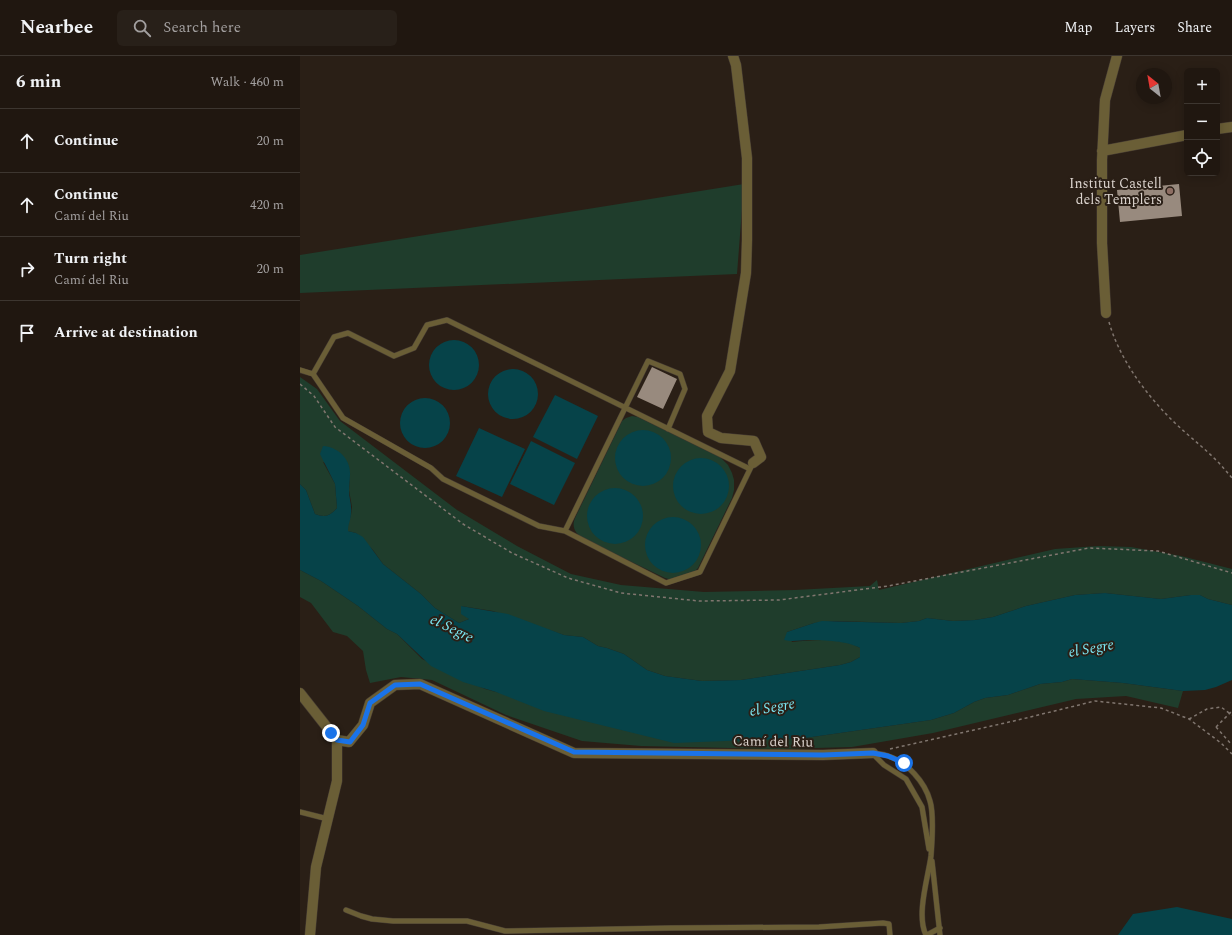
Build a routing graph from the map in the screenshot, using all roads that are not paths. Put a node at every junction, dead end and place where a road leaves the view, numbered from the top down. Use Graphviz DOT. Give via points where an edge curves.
graph roads {
  1 [pos="733,56"];
  2 [pos="1117,56"];
  3 [pos="1232,127"];
  4 [pos="1220,129"];
  5 [pos="1184,136"];
  6 [pos="1102,151"];
  7 [pos="1106,313"];
  8 [pos="300,370"];
  9 [pos="313,374"];
  10 [pos="625,408"];
  11 [pos="668,429"];
  12 [pos="751,466"];
  13 [pos="564,531"];
  14 [pos="300,693"];
  15 [pos="337,740"];
  16 [pos="873,753"];
  17 [pos="300,812"];
  18 [pos="328,819"];
  19 [pos="931,856"];
  20 [pos="346,910"];
  21 [pos="940,928"];
  22 [pos="310,935"];
  23 [pos="890,935"];
  24 [pos="926,935"];
  25 [pos="940,935"];
  1 -- 12 [label="street" via="747,158 746,273 730,371 707,416 708,432 721,438 754,441 761,457"];
  2 -- 6 [label="street" via="1106,100"];
  3 -- 4 [label="street"];
  5 -- 6 [label="street"];
  6 -- 7 [label="street" via="1102,243"];
  8 -- 9 [label="lane"];
  9 -- 10 [label="lane" via="334,337 348,333 394,356 414,348 427,325 447,320"];
  9 -- 13 [label="lane" via="343,418 431,468 443,479 539,526"];
  10 -- 11 [label="lane"];
  10 -- 11 [label="lane" via="648,361 680,374 686,389"];
  10 -- 13 [label="lane"];
  11 -- 12 [label="lane"];
  12 -- 13 [label="lane" via="700,572 666,583"];
  14 -- 15 [label="street"];
  15 -- 16 [label="street, Camí del Riu" via="350,742 363,725 370,703 395,685 420,684 574,752 823,755"];
  15 -- 18 [label="street" via="337,781"];
  16 -- 19 [label="lane" via="884,765 906,779 922,807"];
  16 -- 19 [label="lane" via="904,763 920,780 930,802 933,834"];
  17 -- 18 [label="lane"];
  18 -- 22 [label="street" via="316,867"];
  19 -- 21 [label="lane"];
  19 -- 24 [label="lane" via="922,905"];
  20 -- 23 [label="lane" via="372,919 467,921 505,931 889,924"];
  21 -- 24 [label="lane"];
  21 -- 25 [label="lane"];
}
